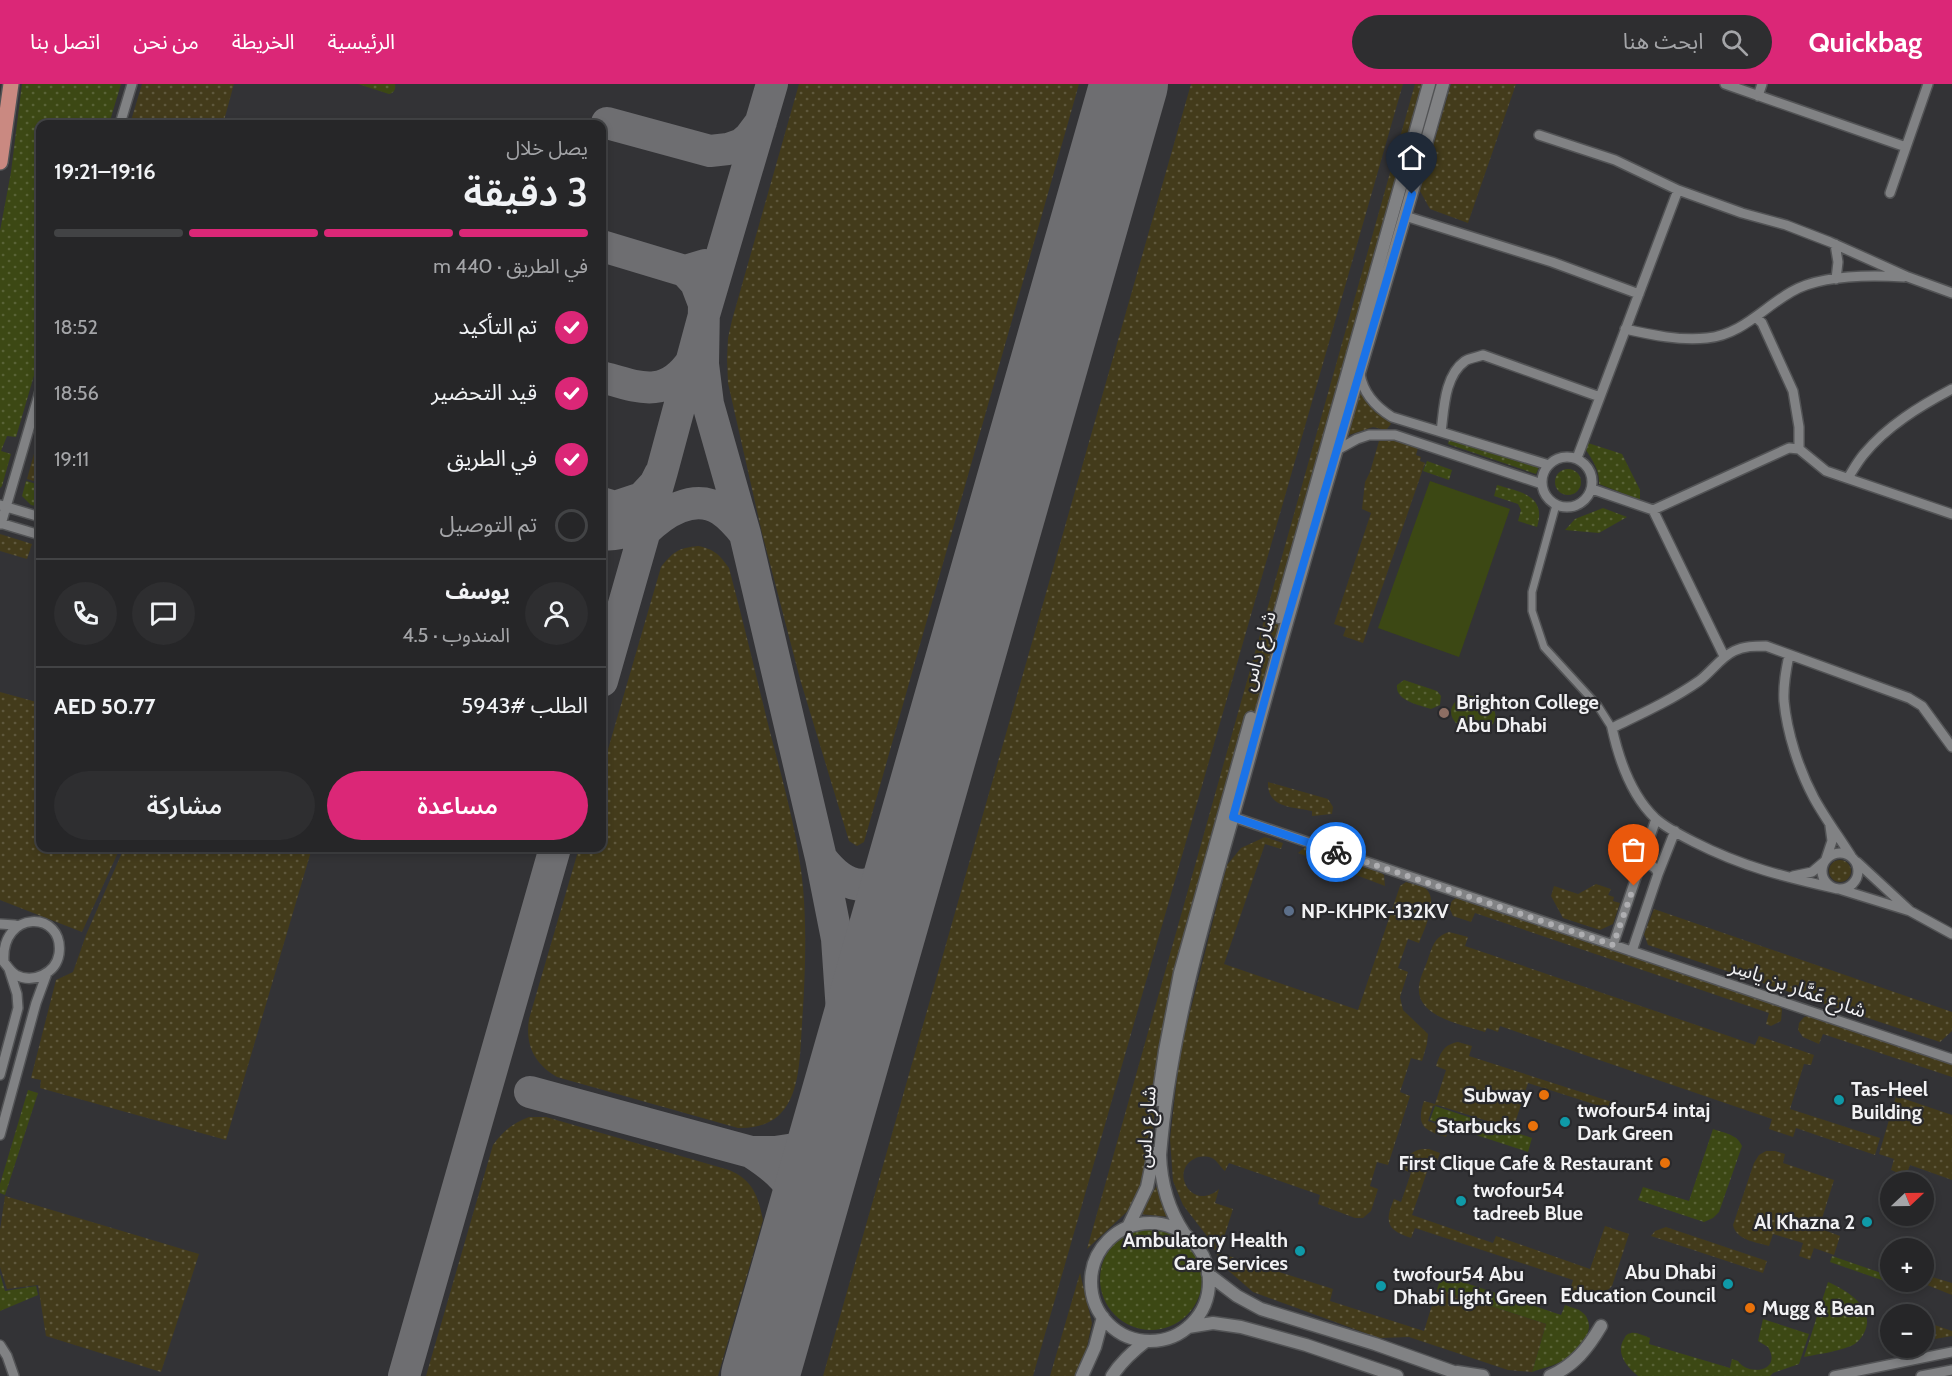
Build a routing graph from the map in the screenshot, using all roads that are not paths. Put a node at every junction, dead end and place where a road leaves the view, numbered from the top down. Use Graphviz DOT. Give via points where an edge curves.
graph roads {
  1 [pos="11,84"];
  2 [pos="132,84"];
  3 [pos="1429,84"];
  4 [pos="1443,84"];
  5 [pos="1725,84"];
  6 [pos="1762,84"];
  7 [pos="1928,84"];
  8 [pos="1758,96"];
  9 [pos="121,120"];
  10 [pos="1539,135"];
  11 [pos="1906,147"];
  12 [pos="0,162"];
  13 [pos="1678,190"];
  14 [pos="1890,193"];
  15 [pos="1405,216"];
  16 [pos="1834,244"];
  17 [pos="1908,277"];
  18 [pos="1836,279"];
  19 [pos="1952,293"];
  20 [pos="1639,294"];
  21 [pos="1756,317"];
  22 [pos="1625,329"];
  23 [pos="1359,374"];
  24 [pos="1952,389"];
  25 [pos="1600,397"];
  26 [pos="36,403"];
  27 [pos="1400,420"];
  28 [pos="1443,433"];
  29 [pos="1395,435"];
  30 [pos="1799,449"];
  31 [pos="1337,450"];
  32 [pos="1440,450"];
  33 [pos="1577,458"];
  34 [pos="1548,465"];
  35 [pos="1848,478"];
  36 [pos="1542,484"];
  37 [pos="1592,489"];
  38 [pos="1556,505"];
  39 [pos="3,506"];
  40 [pos="1653,510"];
  41 [pos="1952,514"];
  42 [pos="36,516"];
  43 [pos="1,523"];
  44 [pos="36,534"];
  45 [pos="1790,655"];
  46 [pos="1725,656"];
  47 [pos="1612,728"];
  48 [pos="1952,747"];
  49 [pos="1826,816"];
  50 [pos="1233,817"];
  51 [pos="1656,819"];
  52 [pos="1675,831"];
  53 [pos="1853,859"];
  54 [pos="1826,861"];
  55 [pos="1640,867"];
  56 [pos="1658,874"];
  57 [pos="1784,877"];
  58 [pos="1838,889"];
  59 [pos="1910,911"];
  60 [pos="0,924"];
  61 [pos="15,925"];
  62 [pos="1952,934"];
  63 [pos="1613,945"];
  64 [pos="1632,951"];
  65 [pos="4,963"];
  66 [pos="47,973"];
  67 [pos="1952,1059"];
  68 [pos="0,1075"];
  69 [pos="0,1135"];
  70 [pos="1128,1227"];
  71 [pos="1184,1233"];
  72 [pos="1208,1274"];
  73 [pos="1102,1317"];
  74 [pos="1601,1326"];
  75 [pos="1188,1327"];
  76 [pos="1146,1341"];
  77 [pos="0,1346"];
  78 [pos="1952,1352"];
  79 [pos="1952,1370"];
  80 [pos="1460,1374"];
  81 [pos="14,1376"];
  82 [pos="1082,1376"];
  83 [pos="1112,1376"];
  84 [pos="1397,1376"];
  85 [pos="1483,1376"];
  86 [pos="1550,1376"];
  87 [pos="1834,1376"];
  88 [pos="1921,1376"];
  1 -- 12 [label="main road"];
  2 -- 9 [label="street"];
  3 -- 70 [label="street, شارع داس" via="1185,954 1165,1051 1151,1173"];
  4 -- 15 [label="street, شارع داس"];
  5 -- 8 [label="street"];
  6 -- 8 [label="street"];
  7 -- 11 [label="street"];
  8 -- 11 [label="street"];
  10 -- 13 [label="street" via="1615,160"];
  11 -- 14 [label="street"];
  13 -- 16 [label="street"];
  13 -- 20 [label="street"];
  15 -- 20 [label="street"];
  15 -- 23 [label="street, شارع داس"];
  16 -- 17 [label="street"];
  16 -- 18 [label="street"];
  17 -- 18 [label="street"];
  17 -- 19 [label="street"];
  18 -- 21 [label="street" via="1792,291"];
  20 -- 22 [label="street"];
  21 -- 22 [label="street" via="1737,330 1708,338 1659,336"];
  21 -- 30 [label="street" via="1793,391"];
  22 -- 25 [label="street"];
  23 -- 27 [label="street" via="1377,406"];
  23 -- 31 [label="street, شارع داس"];
  24 -- 35 [label="street" via="1891,427 1864,454"];
  25 -- 28 [label="street" via="1483,355 1465,361 1454,375 1446,396"];
  25 -- 33 [label="street"];
  26 -- 39 [label="street"];
  27 -- 28 [label="street"];
  27 -- 29 [label="street"];
  28 -- 32 [label="street"];
  28 -- 34 [label="street"];
  29 -- 31 [label="street" via="1369,435"];
  29 -- 32 [label="street"];
  30 -- 35 [label="street" via="1826,471"];
  30 -- 40 [label="street" via="1790,448"];
  31 -- 50 [label="street, شارع داس"];
  32 -- 36 [label="street"];
  33 -- 34 [label="street" via="1560,457"];
  33 -- 37 [label="street" via="1589,469"];
  34 -- 36 [label="street"];
  35 -- 41 [label="street"];
  36 -- 38 [label="street"];
  37 -- 38 [label="street" via="1580,504"];
  37 -- 40 [label="street"];
  38 -- 47 [label="street" via="1532,592 1532,611 1544,647 1599,706"];
  39 -- 42 [label="street"];
  39 -- 43 [label="street"];
  40 -- 46 [label="street"];
  43 -- 44 [label="street"];
  45 -- 46 [label="street" via="1766,646 1748,646"];
  45 -- 48 [label="street" via="1909,698 1922,706"];
  45 -- 49 [label="street" via="1784,700 1789,725 1799,763"];
  46 -- 47 [label="street" via="1698,682"];
  47 -- 51 [label="street" via="1627,777"];
  49 -- 53 [label="street"];
  49 -- 54 [label="street" via="1832,841"];
  50 -- 63 [label="street, شارع عَمَّار بن ياسِر"];
  50 -- 71 [label="street, شارع داس" via="1189,975 1161,1141 1160,1169 1165,1196"];
  51 -- 52 [label="street"];
  51 -- 55 [label="street"];
  52 -- 56 [label="street"];
  52 -- 57 [label="street" via="1729,859"];
  53 -- 54 [label="street" via="1835,854"];
  53 -- 58 [label="street" via="1857,878 1849,887"];
  53 -- 59 [label="street"];
  54 -- 57 [label="street" via="1812,872"];
  54 -- 58 [label="street" via="1824,879"];
  55 -- 56 [label="street" via="1651,865"];
  55 -- 63 [label="street"];
  56 -- 64 [label="street"];
  57 -- 58 [label="street"];
  58 -- 59 [label="street"];
  59 -- 62 [label="street"];
  60 -- 61 [label="street"];
  61 -- 65 [label="street" via="3,941"];
  61 -- 66 [label="street" via="37,921 57,939 59,953"];
  63 -- 64 [label="street, شارع عَمَّار بن ياسِر"];
  64 -- 67 [label="street, شارع عَمَّار بن ياسِر"];
  65 -- 66 [label="street" via="23,978"];
  65 -- 68 [label="street" via="17,994 18,1008"];
  66 -- 69 [label="street"];
  70 -- 71 [label="street" via="1156,1223"];
  70 -- 73 [label="street" via="1104,1244 1092,1270 1091,1290"];
  71 -- 72 [label="street" via="1197,1247"];
  72 -- 75 [label="street" via="1204,1303"];
  72 -- 80 [label="street" via="1261,1309"];
  73 -- 76 [label="street" via="1126,1336"];
  73 -- 82 [label="street" via="1095,1347"];
  74 -- 86 [label="street" via="1580,1356"];
  75 -- 76 [label="street" via="1164,1339"];
  75 -- 84 [label="street" via="1213,1323 1241,1327"];
  76 -- 83 [label="street"];
  77 -- 81 [label="street"];
  78 -- 87 [label="street"];
  79 -- 88 [label="street"];
  80 -- 85 [label="street"];
}
